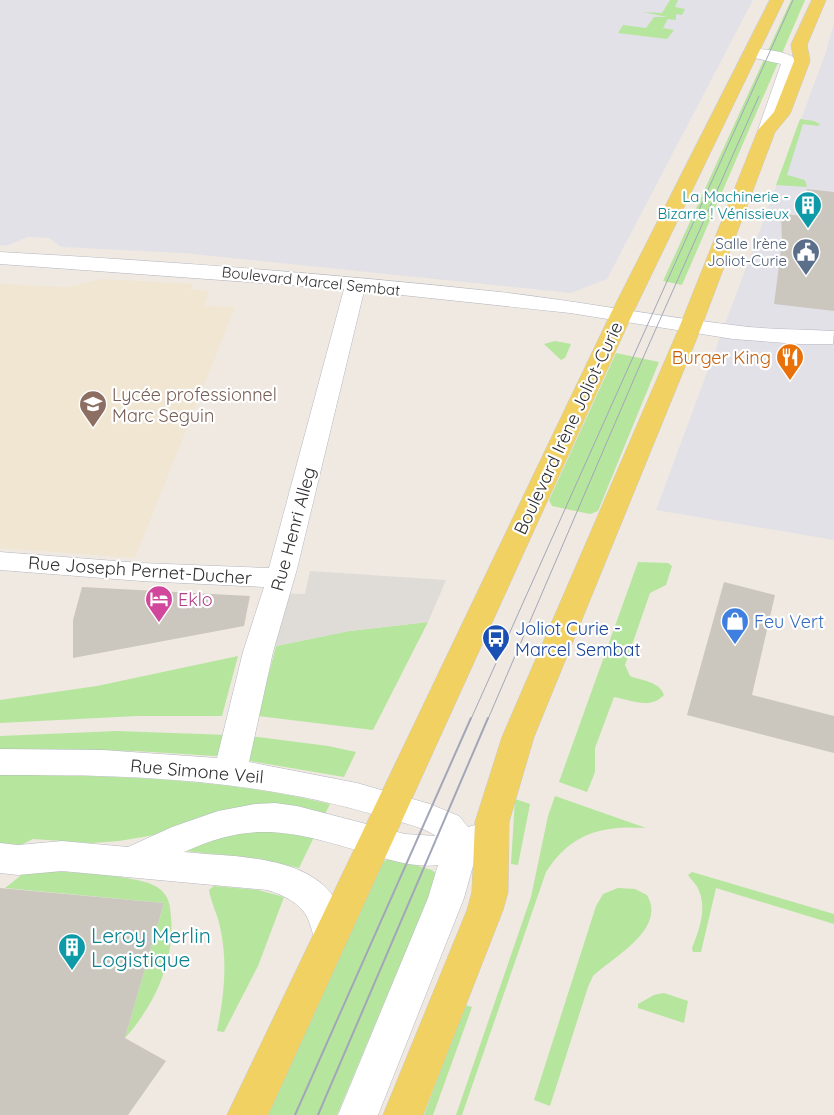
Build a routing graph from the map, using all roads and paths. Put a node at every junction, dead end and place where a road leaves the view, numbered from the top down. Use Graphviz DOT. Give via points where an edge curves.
graph roads {
  1 [pos="777,0"];
  2 [pos="819,0"];
  3 [pos="750,53"];
  4 [pos="767,130"];
  5 [pos="0,258"];
  6 [pos="355,286"];
  7 [pos="621,315"];
  8 [pos="694,319"];
  9 [pos="833,337"];
  10 [pos="0,561"];
  11 [pos="280,578"];
  12 [pos="0,762"];
  13 [pos="230,772"];
  14 [pos="391,806"];
  15 [pos="492,822"];
  16 [pos="374,842"];
  17 [pos="461,846"];
  18 [pos="0,858"];
  19 [pos="132,862"];
  20 [pos="330,934"];
  21 [pos="247,1115"];
  22 [pos="358,1115"];
  23 [pos="403,1115"];
  1 -- 3 [label="main road, Boulevard Irène Joliot-Curie"];
  2 -- 4 [label="main road" via="799,45 802,61 782,114"];
  3 -- 4 [label="street" via="790,62"];
  3 -- 7 [label="main road, Boulevard Irène Joliot-Curie"];
  4 -- 8 [label="main road"];
  5 -- 6 [label="street, Boulevard Marcel Sembat" via="228,272"];
  6 -- 7 [label="street, Boulevard Marcel Sembat"];
  6 -- 11 [label="street, Rue Henri Alleg"];
  7 -- 8 [label="street, Boulevard Marcel Sembat"];
  7 -- 14 [label="main road, Boulevard Irène Joliot-Curie"];
  8 -- 9 [label="street, Boulevard Marcel Sembat" via="797,339"];
  8 -- 15 [label="main road" via="518,737"];
  10 -- 11 [label="street, Rue Joseph Pernet-Ducher"];
  11 -- 13 [label="street, Rue Henri Alleg" via="258,652"];
  12 -- 13 [label="street, Rue Simone Veil" via="84,762"];
  13 -- 14 [label="street, Rue Simone Veil" via="339,790"];
  14 -- 16 [label="main road, Boulevard Irène Joliot-Curie"];
  14 -- 17 [label="street" via="451,829"];
  15 -- 17 [label="street" via="472,841"];
  15 -- 23 [label="main road" via="490,892 485,910"];
  16 -- 17 [label="street" via="432,851"];
  16 -- 19 [label="street" via="295,820 254,818 192,832"];
  16 -- 20 [label="main road, Boulevard Irène Joliot-Curie"];
  17 -- 22 [label="street" via="446,898"];
  18 -- 19 [label="street" via="18,860 62,856"];
  19 -- 20 [label="street" via="267,875 291,882 324,911"];
  20 -- 21 [label="main road, Boulevard Irène Joliot-Curie"];
}
